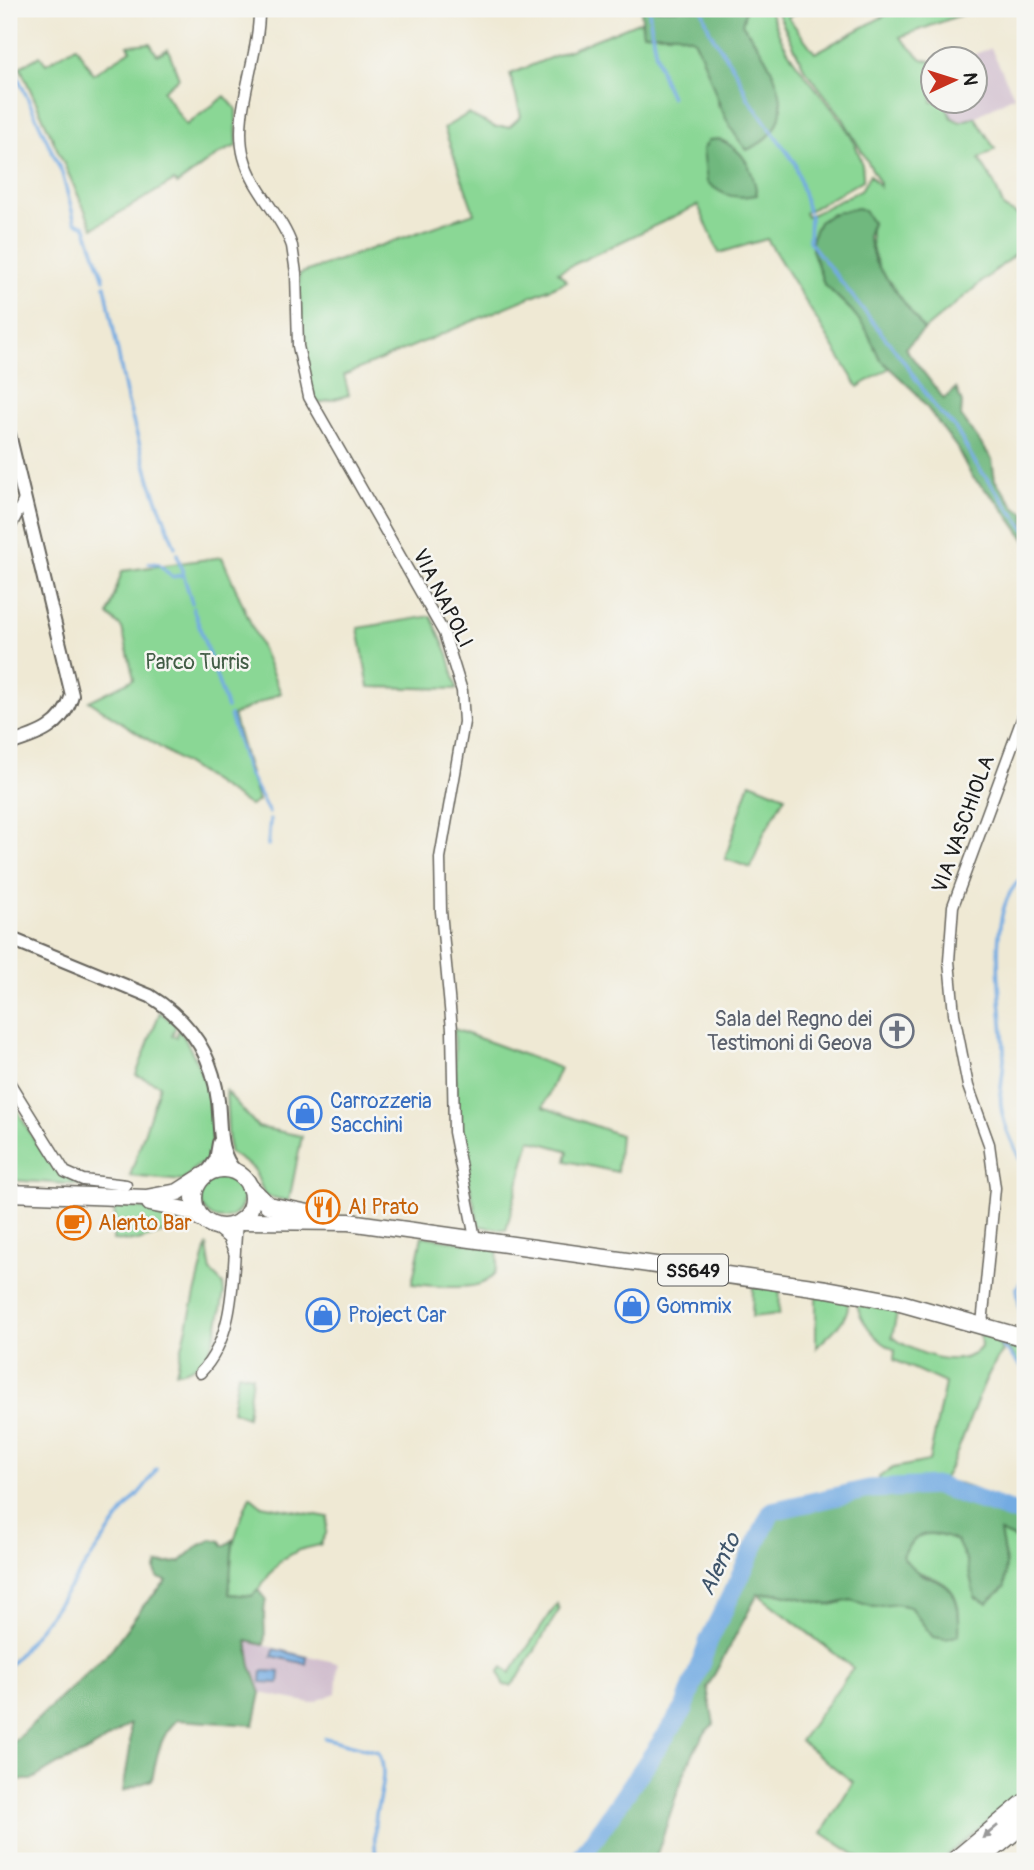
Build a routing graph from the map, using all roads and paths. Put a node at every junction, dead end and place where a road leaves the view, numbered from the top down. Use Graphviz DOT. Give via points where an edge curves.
graph roads {
  1 [pos="259,9"];
  2 [pos="9,434"];
  3 [pos="25,497"];
  4 [pos="9,530"];
  5 [pos="1025,711"];
  6 [pos="9,744"];
  7 [pos="9,938"];
  8 [pos="9,1082"];
  9 [pos="219,1129"];
  10 [pos="236,1172"];
  11 [pos="205,1175"];
  12 [pos="248,1184"];
  13 [pos="128,1192"];
  14 [pos="9,1193"];
  15 [pos="338,1221"];
  16 [pos="208,1222"];
  17 [pos="239,1222"];
  18 [pos="475,1238"];
  19 [pos="235,1260"];
  20 [pos="982,1325"];
  21 [pos="1025,1338"];
  22 [pos="200,1373"];
  23 [pos="1025,1803"];
  24 [pos="1025,1822"];
  25 [pos="955,1861"];
  26 [pos="978,1861"];
  1 -- 18 [label="street, VIA NAPOLI" via="241,138 251,175 286,227 292,246 302,376 321,422 444,633 462,691 464,722 440,858 441,911 452,1029 454,1132"];
  2 -- 3 [label="street"];
  3 -- 4 [label="street"];
  3 -- 6 [label="street" via="72,695 59,721"];
  5 -- 20 [label="street, VIA VASCHIOLA" via="953,906 949,961 968,1086 989,1144 995,1188"];
  7 -- 9 [label="street" via="170,1008 188,1026 212,1072"];
  8 -- 13 [label="street" via="65,1172"];
  9 -- 10 [label="street" via="223,1153"];
  9 -- 11 [label="street" via="217,1155"];
  10 -- 11 [label="main road, SS649" via="221,1169"];
  10 -- 12 [label="main road, SS649"];
  11 -- 13 [label="main road, SS649" via="169,1196"];
  11 -- 16 [label="main road" via="194,1193 194,1203"];
  12 -- 15 [label="main road, SS649" via="260,1200 273,1207"];
  12 -- 17 [label="main road" via="251,1204"];
  13 -- 14 [label="main road, SS649"];
  13 -- 16 [label="main road, SS649"];
  15 -- 17 [label="main road, SS649"];
  15 -- 18 [label="main road, SS649"];
  16 -- 17 [label="main road, SS649" via="229,1226"];
  16 -- 19 [label="street" via="228,1238"];
  17 -- 19 [label="street"];
  18 -- 20 [label="main road, SS649" via="827,1289"];
  19 -- 22 [label="street" via="218,1349"];
  20 -- 21 [label="main road, SS649"];
  23 -- 25 [label="highway, one-way"];
  24 -- 26 [label="highway"];
}
